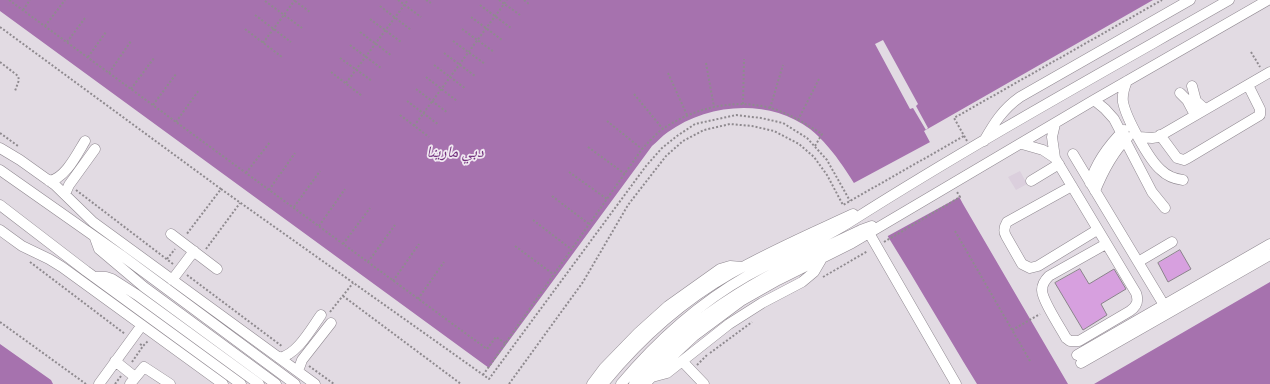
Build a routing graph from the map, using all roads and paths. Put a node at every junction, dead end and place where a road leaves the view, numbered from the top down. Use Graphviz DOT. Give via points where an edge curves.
graph roads {
  1 [pos="9,0"];
  2 [pos="30,0"];
  3 [pos="65,0"];
  4 [pos="294,0"];
  5 [pos="398,0"];
  6 [pos="408,0"];
  7 [pos="426,0"];
  8 [pos="499,0"];
  9 [pos="507,0"];
  10 [pos="524,0"];
  11 [pos="1162,0"];
  12 [pos="1190,0"];
  13 [pos="1229,0"];
  14 [pos="1268,0"];
  15 [pos="265,1"];
  16 [pos="431,3"];
  17 [pos="480,4"];
  18 [pos="505,4"];
  19 [pos="529,4"];
  20 [pos="404,5"];
  21 [pos="380,6"];
  22 [pos="23,10"];
  23 [pos="310,12"];
  24 [pos="256,15"];
  25 [pos="284,15"];
  26 [pos="520,15"];
  27 [pos="471,16"];
  28 [pos="496,16"];
  29 [pos="421,17"];
  30 [pos="85,18"];
  31 [pos="395,18"];
  32 [pos="370,19"];
  33 [pos="46,26"];
  34 [pos="0,27"];
  35 [pos="274,28"];
  36 [pos="302,28"];
  37 [pos="486,28"];
  38 [pos="511,28"];
  39 [pos="245,29"];
  40 [pos="462,29"];
  41 [pos="411,30"];
  42 [pos="385,31"];
  43 [pos="106,32"];
  44 [pos="360,32"];
  45 [pos="477,40"];
  46 [pos="502,40"];
  47 [pos="131,41"];
  48 [pos="453,41"];
  49 [pos="67,42"];
  50 [pos="291,42"];
  51 [pos="401,42"];
  52 [pos="263,43"];
  53 [pos="376,44"];
  54 [pos="350,45"];
  55 [pos="468,52"];
  56 [pos="494,52"];
  57 [pos="444,53"];
  58 [pos="392,56"];
  59 [pos="88,57"];
  60 [pos="282,57"];
  61 [pos="366,57"];
  62 [pos="154,58"];
  63 [pos="340,58"];
  64 [pos="744,59"];
  65 [pos="0,62"];
  66 [pos="706,63"];
  67 [pos="459,64"];
  68 [pos="484,64"];
  69 [pos="434,65"];
  70 [pos="783,65"];
  71 [pos="381,68"];
  72 [pos="356,70"];
  73 [pos="331,72"];
  74 [pos="1270,72"];
  75 [pos="109,73"];
  76 [pos="668,73"];
  77 [pos="176,74"];
  78 [pos="475,76"];
  79 [pos="426,77"];
  80 [pos="450,77"];
  81 [pos="819,79"];
  82 [pos="372,81"];
  83 [pos="1127,81"];
  84 [pos="346,83"];
  85 [pos="1248,85"];
  86 [pos="1192,86"];
  87 [pos="466,88"];
  88 [pos="131,89"];
  89 [pos="416,89"];
  90 [pos="441,89"];
  91 [pos="199,90"];
  92 [pos="15,91"];
  93 [pos="1180,93"];
  94 [pos="634,94"];
  95 [pos="362,96"];
  96 [pos="1094,100"];
  97 [pos="407,101"];
  98 [pos="432,101"];
  99 [pos="457,101"];
  100 [pos="743,104"];
  101 [pos="153,105"];
  102 [pos="714,107"];
  103 [pos="770,108"];
  104 [pos="1205,109"];
  105 [pos="423,113"];
  106 [pos="448,113"];
  107 [pos="400,115"];
  108 [pos="688,115"];
  109 [pos="1195,116"];
  110 [pos="798,120"];
  111 [pos="608,121"];
  112 [pos="176,122"];
  113 [pos="1055,124"];
  114 [pos="439,125"];
  115 [pos="414,126"];
  116 [pos="663,129"];
  117 [pos="1135,130"];
  118 [pos="0,133"];
  119 [pos="964,136"];
  120 [pos="1123,136"];
  121 [pos="1160,136"];
  122 [pos="429,138"];
  123 [pos="86,141"];
  124 [pos="984,141"];
  125 [pos="270,142"];
  126 [pos="1022,144"];
  127 [pos="18,146"];
  128 [pos="815,146"];
  129 [pos="588,147"];
  130 [pos="0,148"];
  131 [pos="971,148"];
  132 [pos="95,149"];
  133 [pos="642,149"];
  134 [pos="295,153"];
  135 [pos="1073,154"];
  136 [pos="1057,161"];
  137 [pos="1154,163"];
  138 [pos="0,170"];
  139 [pos="320,171"];
  140 [pos="569,172"];
  141 [pos="246,173"];
  142 [pos="1141,173"];
  143 [pos="625,174"];
  144 [pos="1183,180"];
  145 [pos="49,181"];
  146 [pos="1031,181"];
  147 [pos="951,185"];
  148 [pos="1072,186"];
  149 [pos="1093,187"];
  150 [pos="221,189"];
  151 [pos="345,189"];
  152 [pos="67,190"];
  153 [pos="269,190"];
  154 [pos="552,196"];
  155 [pos="607,199"];
  156 [pos="850,200"];
  157 [pos="240,203"];
  158 [pos="0,205"];
  159 [pos="294,207"];
  160 [pos="370,208"];
  161 [pos="1165,208"];
  162 [pos="868,210"];
  163 [pos="533,220"];
  164 [pos="589,224"];
  165 [pos="395,225"];
  166 [pos="319,226"];
  167 [pos="880,226"];
  168 [pos="0,230"];
  169 [pos="1097,230"];
  170 [pos="955,231"];
  171 [pos="869,233"];
  172 [pos="171,234"];
  173 [pos="95,237"];
  174 [pos="118,240"];
  175 [pos="181,242"];
  176 [pos="1172,242"];
  177 [pos="343,244"];
  178 [pos="419,244"];
  179 [pos="1106,244"];
  180 [pos="1270,244"];
  181 [pos="515,246"];
  182 [pos="877,246"];
  183 [pos="571,249"];
  184 [pos="197,254"];
  185 [pos="1270,255"];
  186 [pos="120,256"];
  187 [pos="25,258"];
  188 [pos="167,259"];
  189 [pos="822,259"];
  190 [pos="368,262"];
  191 [pos="444,262"];
  192 [pos="1138,262"];
  193 [pos="742,267"];
  194 [pos="180,269"];
  195 [pos="217,270"];
  196 [pos="90,274"];
  197 [pos="553,274"];
  198 [pos="821,278"];
  199 [pos="172,280"];
  200 [pos="393,281"];
  201 [pos="353,283"];
  202 [pos="95,291"];
  203 [pos="343,296"];
  204 [pos="418,299"];
  205 [pos="1164,305"];
  206 [pos="1050,308"];
  207 [pos="327,317"];
  208 [pos="754,321"];
  209 [pos="0,322"];
  210 [pos="142,325"];
  211 [pos="1012,330"];
  212 [pos="132,339"];
  213 [pos="148,340"];
  214 [pos="505,343"];
  215 [pos="248,349"];
  216 [pos="270,350"];
  217 [pos="292,353"];
  218 [pos="279,358"];
  219 [pos="302,360"];
  220 [pos="682,361"];
  221 [pos="1030,361"];
  222 [pos="115,362"];
  223 [pos="298,371"];
  224 [pos="691,371"];
  225 [pos="483,375"];
  226 [pos="132,380"];
  227 [pos="649,380"];
  228 [pos="86,384"];
  229 [pos="98,384"];
  230 [pos="170,384"];
  231 [pos="223,384"];
  232 [pos="241,384"];
  233 [pos="259,384"];
  234 [pos="276,384"];
  235 [pos="295,384"];
  236 [pos="315,384"];
  237 [pos="334,384"];
  238 [pos="461,384"];
  239 [pos="509,384"];
  240 [pos="592,384"];
  241 [pos="603,384"];
  242 [pos="621,384"];
  243 [pos="634,384"];
  244 [pos="704,384"];
  245 [pos="956,384"];
  1 -- 22 [label="path"];
  2 -- 22 [label="path"];
  3 -- 33 [label="path"];
  4 -- 23 [label="path"];
  4 -- 25 [label="path"];
  5 -- 20 [label="path"];
  6 -- 20 [label="path"];
  7 -- 16 [label="path"];
  8 -- 18 [label="path"];
  9 -- 18 [label="path"];
  10 -- 19 [label="path"];
  11 -- 119 [label="path" via="954,118"];
  12 -- 124 [label="street" via="1020,97 997,119"];
  13 -- 124 [label="street"];
  14 -- 83 [label="street"];
  15 -- 25 [label="path"];
  17 -- 28 [label="path"];
  18 -- 26 [label="path"];
  18 -- 28 [label="path"];
  20 -- 29 [label="path"];
  20 -- 31 [label="path"];
  21 -- 31 [label="path"];
  22 -- 33 [label="path"];
  24 -- 35 [label="path"];
  25 -- 35 [label="path"];
  25 -- 36 [label="path"];
  27 -- 37 [label="path"];
  28 -- 37 [label="path"];
  28 -- 38 [label="path"];
  30 -- 49 [label="path"];
  31 -- 41 [label="path"];
  31 -- 42 [label="path"];
  32 -- 42 [label="path"];
  33 -- 49 [label="path"];
  34 -- 150 [label="path"];
  35 -- 50 [label="path"];
  35 -- 52 [label="path"];
  37 -- 45 [label="path"];
  37 -- 46 [label="path"];
  39 -- 52 [label="path"];
  40 -- 45 [label="path"];
  42 -- 51 [label="path"];
  42 -- 53 [label="path"];
  43 -- 59 [label="path"];
  44 -- 53 [label="path"];
  45 -- 55 [label="path"];
  45 -- 56 [label="path"];
  47 -- 75 [label="path"];
  48 -- 55 [label="path"];
  49 -- 59 [label="path"];
  52 -- 60 [label="path"];
  53 -- 58 [label="path"];
  53 -- 61 [label="path"];
  54 -- 61 [label="path"];
  55 -- 67 [label="path"];
  55 -- 68 [label="path"];
  57 -- 67 [label="path"];
  59 -- 75 [label="path"];
  61 -- 71 [label="path"];
  61 -- 72 [label="path"];
  62 -- 88 [label="path"];
  63 -- 72 [label="path"];
  64 -- 100 [label="path"];
  65 -- 92 [label="path" via="18,76"];
  66 -- 102 [label="path"];
  67 -- 78 [label="path"];
  67 -- 80 [label="path"];
  69 -- 80 [label="path"];
  70 -- 103 [label="path"];
  72 -- 82 [label="path"];
  72 -- 84 [label="path"];
  73 -- 84 [label="path"];
  74 -- 85 [label="street"];
  75 -- 88 [label="path"];
  76 -- 108 [label="path"];
  77 -- 101 [label="path"];
  79 -- 90 [label="path"];
  80 -- 87 [label="path"];
  80 -- 90 [label="path"];
  81 -- 110 [label="path"];
  83 -- 96 [label="street"];
  83 -- 117 [label="street" via="1123,102"];
  84 -- 95 [label="path"];
  85 -- 104 [label="street"];
  85 -- 121 [label="street" via="1260,109 1260,115 1188,158 1176,158"];
  86 -- 104 [label="street" via="1196,101"];
  88 -- 101 [label="path"];
  89 -- 98 [label="path"];
  90 -- 98 [label="path"];
  90 -- 99 [label="path"];
  91 -- 112 [label="path"];
  93 -- 109 [label="street" via="1187,100"];
  94 -- 116 [label="path"];
  96 -- 113 [label="street"];
  96 -- 120 [label="street" via="1110,114"];
  97 -- 105 [label="path"];
  98 -- 105 [label="path"];
  98 -- 106 [label="path"];
  100 -- 102 [label="path"];
  100 -- 103 [label="path"];
  101 -- 112 [label="path"];
  102 -- 108 [label="path"];
  103 -- 110 [label="path"];
  104 -- 109 [label="street"];
  105 -- 114 [label="path"];
  105 -- 115 [label="path"];
  107 -- 115 [label="path"];
  108 -- 116 [label="path"];
  109 -- 121 [label="street"];
  110 -- 128 [label="path" via="822,134"];
  111 -- 133 [label="path"];
  112 -- 141 [label="path"];
  113 -- 126 [label="street"];
  113 -- 136 [label="street" via="1052,137"];
  115 -- 122 [label="path"];
  116 -- 133 [label="path"];
  117 -- 120 [label="street"];
  117 -- 121 [label="street" via="1152,138"];
  117 -- 137 [label="street"];
  118 -- 127 [label="path"];
  119 -- 131 [label="path"];
  119 -- 156 [label="path"];
  120 -- 142 [label="street"];
  120 -- 149 [label="street" via="1097,164"];
  123 -- 145 [label="street" via="62,176"];
  124 -- 131 [label="street"];
  125 -- 141 [label="path"];
  126 -- 136 [label="street" via="1043,150"];
  126 -- 147 [label="street"];
  128 -- 156 [label="path" via="827,160"];
  128 -- 225 [label="path" via="783,123 736,115 696,124 677,136 646,166 489,379"];
  129 -- 143 [label="path"];
  130 -- 145 [label="street"];
  131 -- 162 [label="street"];
  132 -- 152 [label="street"];
  133 -- 143 [label="path"];
  134 -- 153 [label="path"];
  135 -- 149 [label="street"];
  136 -- 146 [label="street"];
  136 -- 148 [label="street"];
  137 -- 142 [label="street"];
  137 -- 144 [label="street" via="1168,175"];
  138 -- 173 [label="street"];
  139 -- 159 [label="path"];
  140 -- 155 [label="path"];
  141 -- 153 [label="path"];
  142 -- 161 [label="street"];
  143 -- 155 [label="path"];
  145 -- 152 [label="street"];
  147 -- 167 [label="street"];
  147 -- 182 [label="path" via="960,197"];
  148 -- 169 [label="street"];
  148 -- 169 [label="street" via="1007,222 1004,232 1010,243 1022,264 1034,268"];
  149 -- 192 [label="street"];
  150 -- 157 [label="path"];
  150 -- 175 [label="path"];
  151 -- 166 [label="path"];
  152 -- 174 [label="street" via="86,216"];
  152 -- 188 [label="path"];
  153 -- 159 [label="path"];
  154 -- 164 [label="path"];
  155 -- 164 [label="path"];
  156 -- 239 [label="path" via="842,205 827,175 814,157 799,144 774,131 730,124 704,130 683,141 666,156 628,205 583,282"];
  157 -- 184 [label="path"];
  157 -- 201 [label="path"];
  158 -- 196 [label="street"];
  159 -- 166 [label="path"];
  160 -- 177 [label="path"];
  162 -- 193 [label="street" via="853,214"];
  162 -- 242 [label="street" via="836,230 748,275 704,304 663,338"];
  163 -- 183 [label="path"];
  164 -- 183 [label="path"];
  165 -- 190 [label="path"];
  166 -- 177 [label="path"];
  167 -- 171 [label="street"];
  167 -- 243 [label="street" via="861,230 734,295 672,343"];
  168 -- 202 [label="street" via="22,246 55,262"];
  169 -- 179 [label="street"];
  170 -- 211 [label="path"];
  171 -- 182 [label="street"];
  171 -- 189 [label="street"];
  172 -- 175 [label="street"];
  173 -- 186 [label="street"];
  173 -- 234 [label="street" via="99,249 144,287"];
  174 -- 186 [label="street"];
  174 -- 199 [label="street"];
  175 -- 184 [label="street"];
  175 -- 188 [label="path"];
  176 -- 192 [label="street"];
  177 -- 190 [label="path"];
  178 -- 200 [label="path"];
  179 -- 206 [label="street" via="1046,279 1042,291"];
  179 -- 206 [label="street" via="1136,293 1138,298 1134,308 1073,342 1066,338"];
  180 -- 205 [label="street"];
  181 -- 197 [label="path"];
  182 -- 198 [label="path"];
  182 -- 245 [label="street"];
  183 -- 197 [label="path"];
  184 -- 194 [label="street"];
  184 -- 195 [label="street"];
  185 -- 205 [label="street" via="1079,359"];
  186 -- 215 [label="street"];
  187 -- 212 [label="path"];
  188 -- 194 [label="path"];
  189 -- 220 [label="street" via="814,272 802,282 735,320"];
  189 -- 227 [label="street" via="760,290 725,312 684,345"];
  190 -- 200 [label="path"];
  191 -- 204 [label="path"];
  192 -- 205 [label="street"];
  193 -- 240 [label="street" via="730,266 720,269 674,302 638,333"];
  193 -- 241 [label="street" via="669,316 638,344"];
  194 -- 199 [label="street"];
  194 -- 217 [label="path"];
  196 -- 202 [label="street"];
  196 -- 232 [label="street"];
  196 -- 233 [label="street" via="112,279 137,295"];
  197 -- 214 [label="path"];
  199 -- 216 [label="street"];
  200 -- 204 [label="path"];
  201 -- 203 [label="path"];
  201 -- 225 [label="path"];
  202 -- 210 [label="street"];
  203 -- 207 [label="path"];
  203 -- 238 [label="path"];
  204 -- 214 [label="path" via="487,349 496,337"];
  206 -- 211 [label="path"];
  207 -- 217 [label="street"];
  207 -- 219 [label="street"];
  208 -- 224 [label="path" via="706,356"];
  209 -- 228 [label="path"];
  210 -- 212 [label="street"];
  210 -- 231 [label="street"];
  211 -- 221 [label="path"];
  212 -- 213 [label="path" via="143,346"];
  212 -- 222 [label="street"];
  214 -- 225 [label="path"];
  215 -- 216 [label="street"];
  215 -- 235 [label="street"];
  216 -- 218 [label="street"];
  217 -- 218 [label="street"];
  218 -- 223 [label="street"];
  219 -- 223 [label="street"];
  219 -- 237 [label="path"];
  220 -- 224 [label="street"];
  220 -- 227 [label="street" via="667,373"];
  222 -- 226 [label="street"];
  222 -- 229 [label="street"];
  223 -- 236 [label="street"];
  224 -- 244 [label="street"];
  226 -- 230 [label="street" via="146,367"];
}
